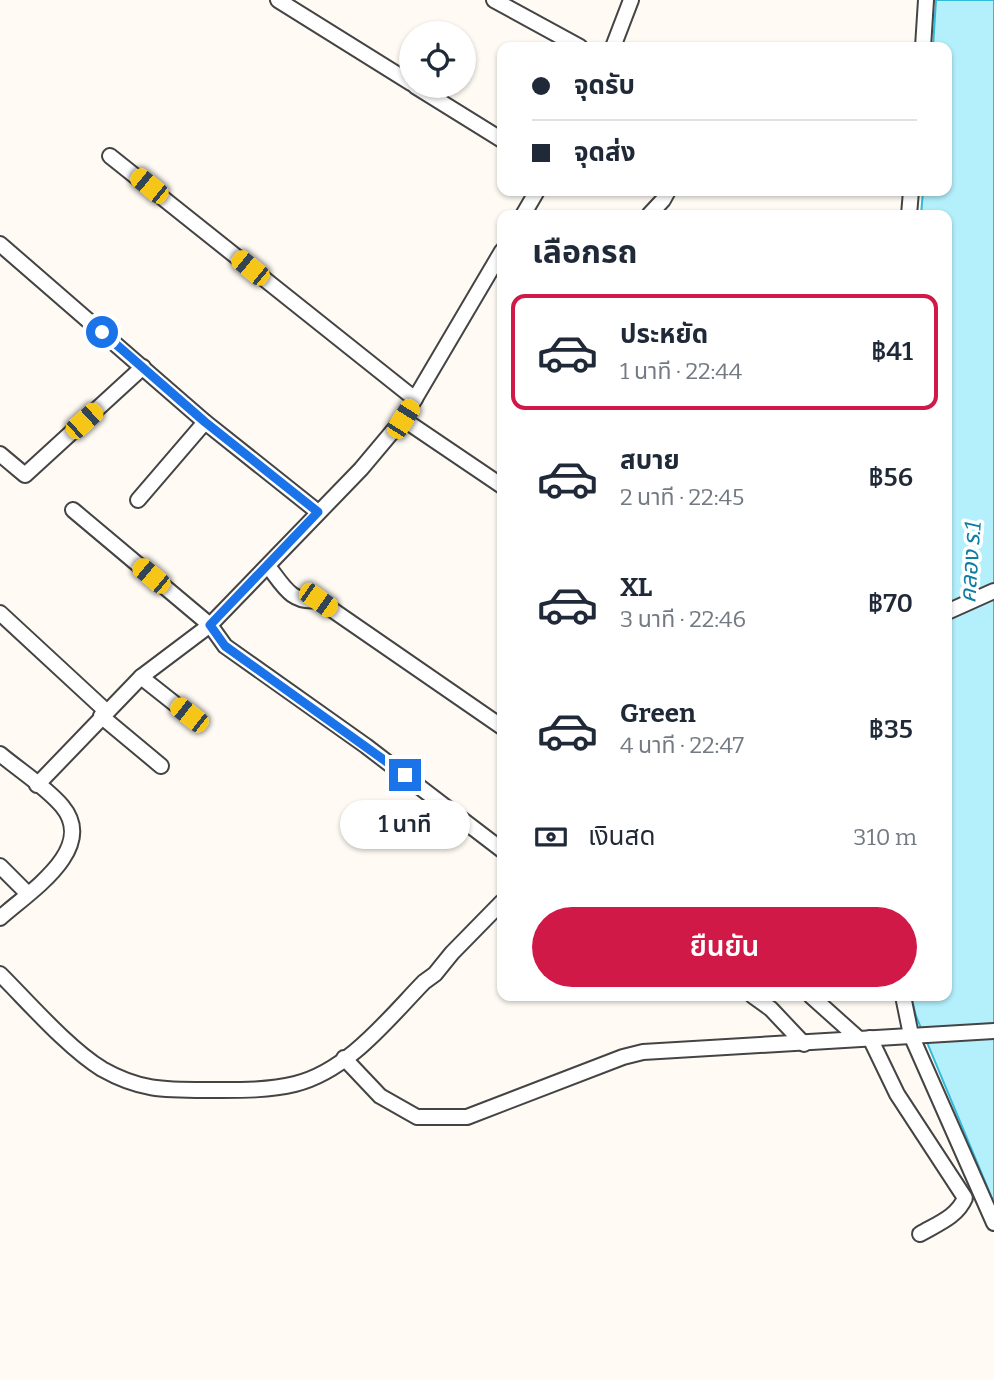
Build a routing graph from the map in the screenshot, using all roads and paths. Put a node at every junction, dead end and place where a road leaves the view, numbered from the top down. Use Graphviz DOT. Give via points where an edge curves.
graph roads {
  1 [pos="278,0"];
  2 [pos="494,0"];
  3 [pos="631,0"];
  4 [pos="926,0"];
  5 [pos="571,42"];
  6 [pos="614,42"];
  7 [pos="923,42"];
  8 [pos="399,76"];
  9 [pos="434,98"];
  10 [pos="497,137"];
  11 [pos="110,156"];
  12 [pos="666,196"];
  13 [pos="654,210"];
  14 [pos="0,244"];
  15 [pos="497,262"];
  16 [pos="143,367"];
  17 [pos="415,400"];
  18 [pos="403,419"];
  19 [pos="205,422"];
  20 [pos="0,454"];
  21 [pos="497,483"];
  22 [pos="138,500"];
  23 [pos="73,510"];
  24 [pos="318,512"];
  25 [pos="268,566"];
  26 [pos="994,591"];
  27 [pos="952,610"];
  28 [pos="0,613"];
  29 [pos="210,625"];
  30 [pos="142,677"];
  31 [pos="104,714"];
  32 [pos="189,715"];
  33 [pos="497,724"];
  34 [pos="0,754"];
  35 [pos="161,766"];
  36 [pos="37,785"];
  37 [pos="497,846"];
  38 [pos="0,866"];
  39 [pos="27,893"];
  40 [pos="497,907"];
  41 [pos="0,918"];
  42 [pos="0,974"];
  43 [pos="760,1001"];
  44 [pos="817,1001"];
  45 [pos="905,1001"];
  46 [pos="994,1031"];
  47 [pos="915,1035"];
  48 [pos="864,1038"];
  49 [pos="804,1044"];
  50 [pos="344,1058"];
  51 [pos="994,1223"];
  52 [pos="920,1234"];
  1 -- 8 [label="street"];
  2 -- 5 [label="street"];
  3 -- 6 [label="street"];
  4 -- 7 [label="street"];
  9 -- 10 [label="street"];
  11 -- 17 [label="street"];
  12 -- 13 [label="street"];
  14 -- 16 [label="street"];
  15 -- 17 [label="street"];
  16 -- 19 [label="street"];
  16 -- 20 [label="street" via="25,475"];
  17 -- 18 [label="street"];
  18 -- 21 [label="street"];
  18 -- 24 [label="street"];
  19 -- 22 [label="street"];
  19 -- 24 [label="street"];
  23 -- 29 [label="street"];
  24 -- 25 [label="street"];
  25 -- 29 [label="street"];
  25 -- 33 [label="street" via="298,599 318,600"];
  26 -- 27 [label="street"];
  28 -- 31 [label="street"];
  29 -- 30 [label="street"];
  29 -- 37 [label="street" via="225,646"];
  30 -- 31 [label="street"];
  30 -- 32 [label="street"];
  31 -- 35 [label="street"];
  31 -- 36 [label="street"];
  34 -- 36 [label="street"];
  36 -- 39 [label="street" via="62,806 73,832 63,860"];
  38 -- 39 [label="street"];
  39 -- 41 [label="street"];
  40 -- 50 [label="street" via="435,974"];
  42 -- 50 [label="street" via="82,1054 142,1088 279,1087 316,1076"];
  43 -- 49 [label="street"];
  44 -- 48 [label="street"];
  45 -- 47 [label="street"];
  46 -- 47 [label="street"];
  47 -- 48 [label="street"];
  47 -- 51 [label="street"];
  48 -- 49 [label="street"];
  48 -- 52 [label="street" via="965,1198 954,1215"];
  49 -- 50 [label="street" via="643,1052 467,1117 417,1117 380,1096"];
}
